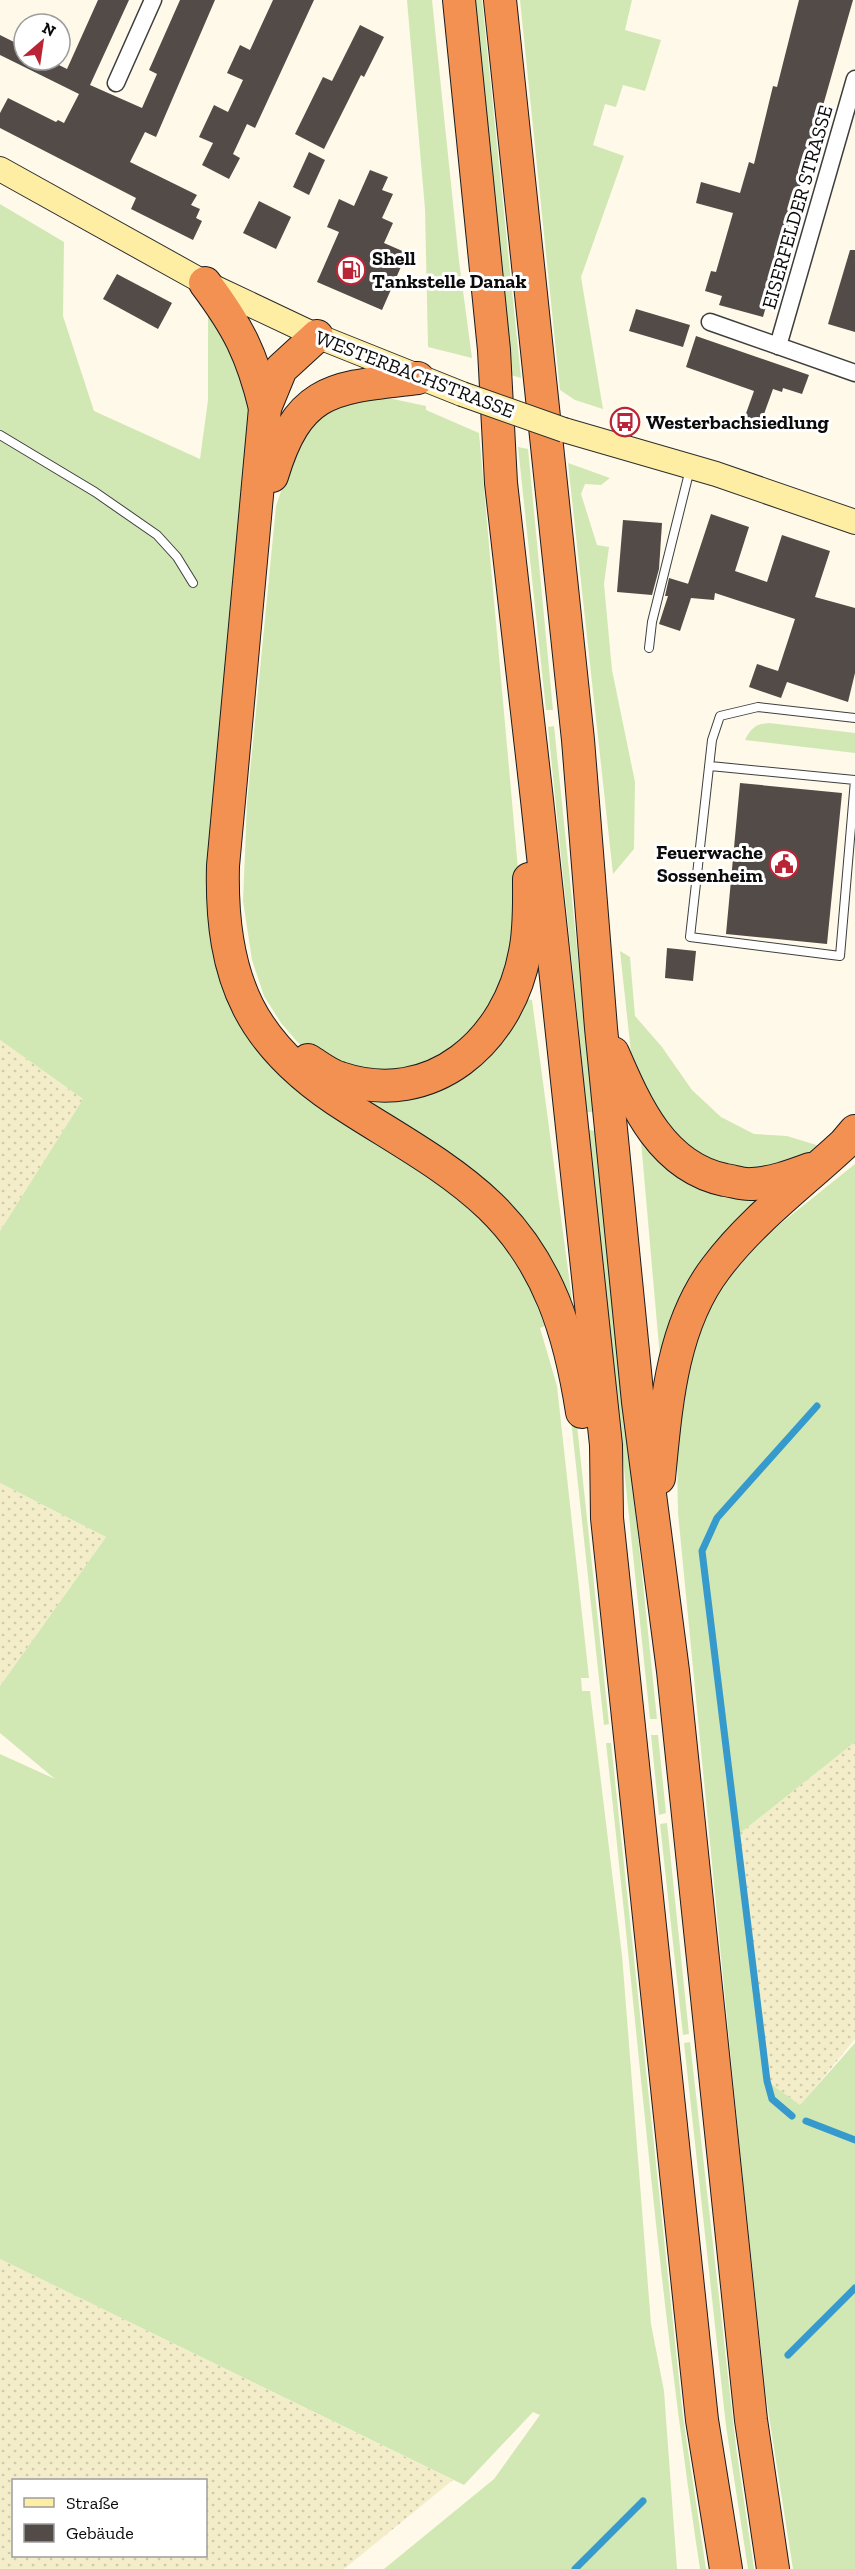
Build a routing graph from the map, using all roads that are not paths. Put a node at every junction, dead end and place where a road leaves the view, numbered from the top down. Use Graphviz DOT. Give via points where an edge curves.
graph roads {
  1 [pos="153,0"];
  2 [pos="459,0"];
  3 [pos="500,0"];
  4 [pos="855,79"];
  5 [pos="116,83"];
  6 [pos="0,169"];
  7 [pos="205,283"];
  8 [pos="710,322"];
  9 [pos="316,336"];
  10 [pos="778,346"];
  11 [pos="855,373"];
  12 [pos="418,378"];
  13 [pos="265,408"];
  14 [pos="297,417"];
  15 [pos="0,435"];
  16 [pos="690,466"];
  17 [pos="855,522"];
  18 [pos="193,583"];
  19 [pos="649,648"];
  20 [pos="855,718"];
  21 [pos="710,766"];
  22 [pos="537,800"];
  23 [pos="601,1028"];
  24 [pos="855,1131"];
  25 [pos="817,1167"];
  26 [pos="607,1518"];
  27 [pos="655,1529"];
  28 [pos="726,2569"];
  29 [pos="772,2569"];
  1 -- 5 [label="street"];
  2 -- 22 [label="highway" via="494,350 501,483"];
  3 -- 23 [label="highway" via="578,740"];
  4 -- 10 [label="street, EISERFELDER STRASSE"];
  6 -- 7 [label="main road, WESTERBACHSTRASSE"];
  7 -- 9 [label="main road, WESTERBACHSTRASSE"];
  7 -- 13 [label="highway" via="230,317 251,357"];
  8 -- 10 [label="street"];
  9 -- 12 [label="main road, WESTERBACHSTRASSE"];
  9 -- 13 [label="highway" via="281,369"];
  9 -- 14 [label="highway" via="307,396"];
  10 -- 11 [label="street"];
  12 -- 14 [label="highway" via="357,385 313,403"];
  12 -- 16 [label="main road, WESTERBACHSTRASSE, bridge" via="576,434"];
  13 -- 26 [label="highway" via="223,866 225,930 235,980 258,1026 280,1054 346,1107 425,1154 463,1182 491,1207 531,1257 559,1309 574,1357 588,1446"];
  14 -- 22 [label="highway" via="282,443 272,478 252,660 235,880 244,965 275,1030 304,1058 338,1078 370,1085 398,1086 427,1079 454,1067 480,1046 515,986 525,953"];
  15 -- 18 [label="lane" via="157,535"];
  16 -- 17 [label="main road, WESTERBACHSTRASSE"];
  16 -- 19 [label="lane" via="672,531"];
  20 -- 21 [label="lane" via="758,707 720,716 712,740"];
  21 -- 21 [label="lane" via="855,780 840,956 690,937"];
  22 -- 26 [label="highway" via="606,1445"];
  23 -- 25 [label="highway" via="637,1108 656,1136 681,1161 710,1177 749,1185 774,1182"];
  23 -- 27 [label="highway" via="638,1402"];
  24 -- 25 [label="highway"];
  25 -- 27 [label="highway" via="736,1243 714,1269 697,1300 670,1382"];
  26 -- 28 [label="highway" via="702,2420"];
  27 -- 29 [label="highway" via="751,2420"];
}
